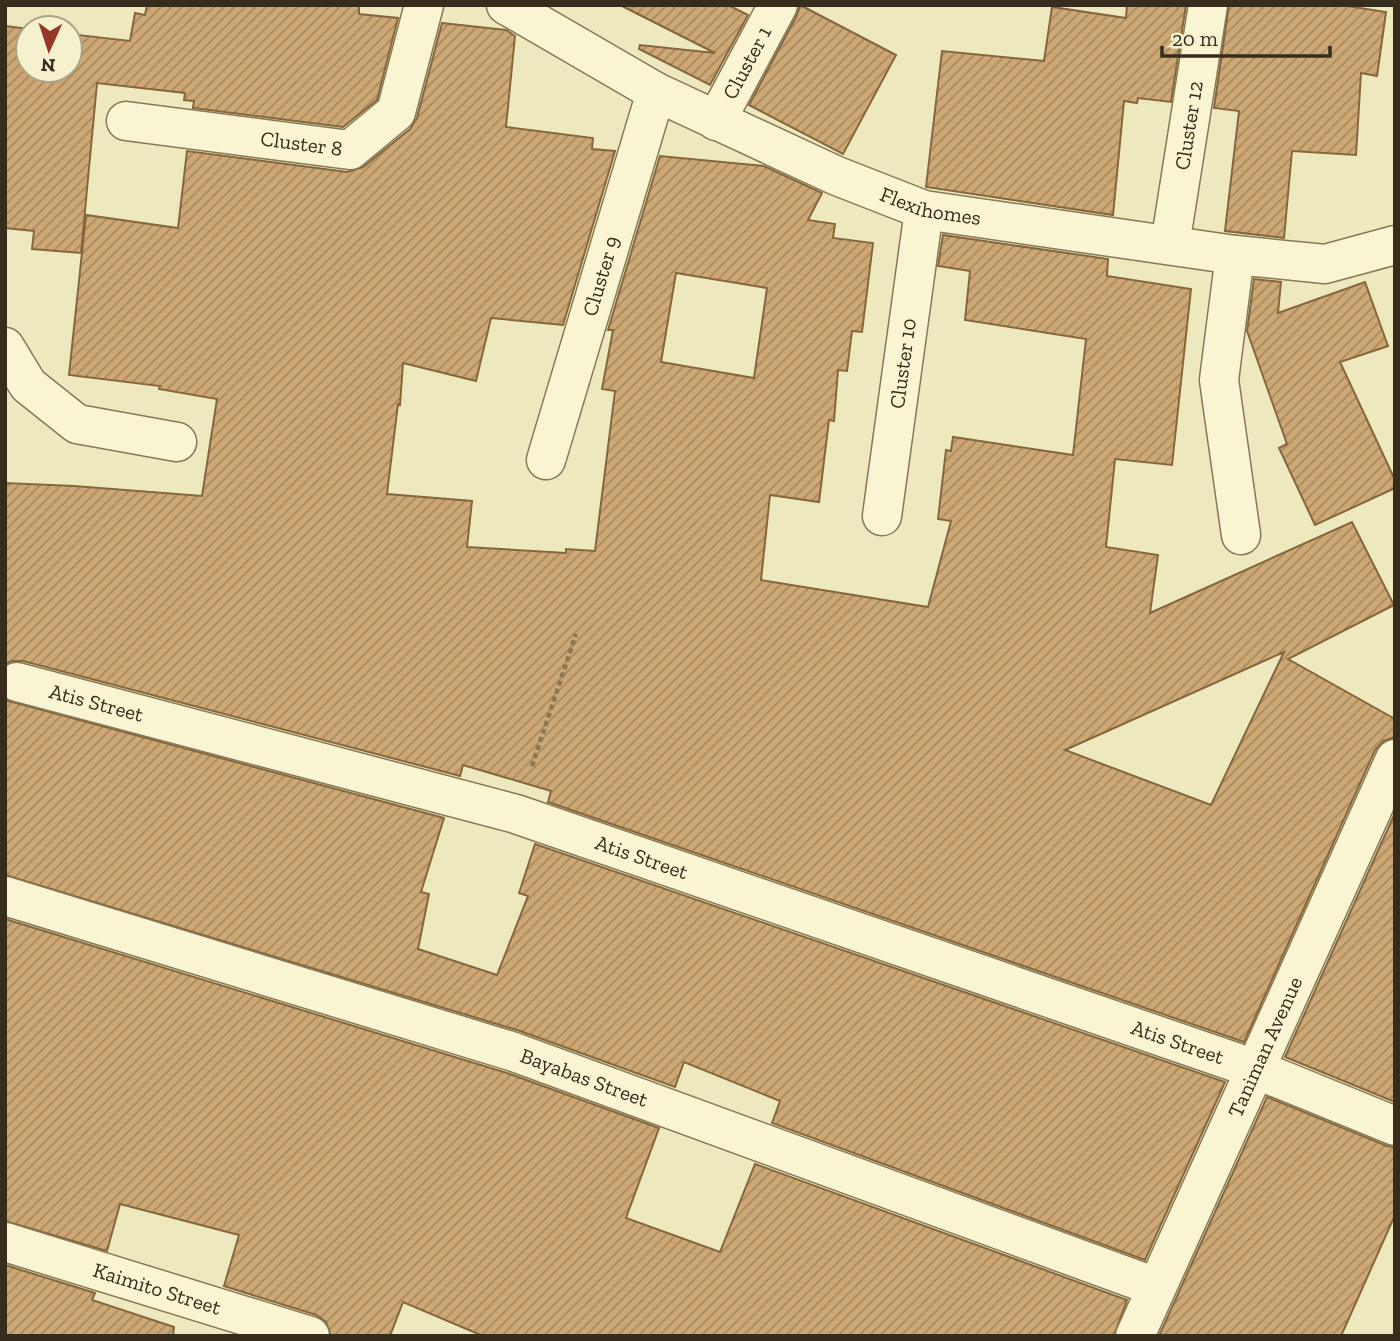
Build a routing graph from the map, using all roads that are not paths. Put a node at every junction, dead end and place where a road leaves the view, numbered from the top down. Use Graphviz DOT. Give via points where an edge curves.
graph roads {
  1 [pos="424,5"];
  2 [pos="778,5"];
  3 [pos="1208,5"];
  4 [pos="508,6"];
  5 [pos="656,92"];
  6 [pos="127,121"];
  7 [pos="716,121"];
  8 [pos="924,210"];
  9 [pos="1170,245"];
  10 [pos="1395,245"];
  11 [pos="1235,255"];
  12 [pos="5,347"];
  13 [pos="177,442"];
  14 [pos="546,460"];
  15 [pos="882,516"];
  16 [pos="1241,535"];
  17 [pos="17,682"];
  18 [pos="1395,759"];
  19 [pos="5,896"];
  20 [pos="1255,1069"];
  21 [pos="1395,1126"];
  22 [pos="5,1242"];
  23 [pos="1156,1287"];
  24 [pos="310,1336"];
  25 [pos="1135,1336"];
  1 -- 6 [label="street, Cluster 8" via="396,113 350,150"];
  2 -- 7 [label="street, Cluster 1"];
  3 -- 9 [label="street, Cluster 12"];
  4 -- 5 [label="street, Flexihomes"];
  5 -- 7 [label="street, Flexihomes"];
  5 -- 14 [label="street, Cluster 9"];
  7 -- 8 [label="street, Flexihomes"];
  8 -- 9 [label="street, Flexihomes"];
  8 -- 15 [label="street, Cluster 10"];
  9 -- 11 [label="street, Flexihomes"];
  10 -- 11 [label="street, Flexihomes" via="1325,264"];
  11 -- 16 [label="street" via="1219,380"];
  12 -- 13 [label="street" via="28,385 77,424"];
  17 -- 20 [label="street, Atis Street" via="516,814"];
  18 -- 20 [label="street, Taniman Avenue"];
  19 -- 23 [label="street, Bayabas Street" via="514,1052"];
  20 -- 21 [label="street, Atis Street"];
  20 -- 23 [label="street, Taniman Avenue"];
  22 -- 24 [label="street, Kaimito Street"];
  23 -- 25 [label="street, Taniman Avenue"];
}
